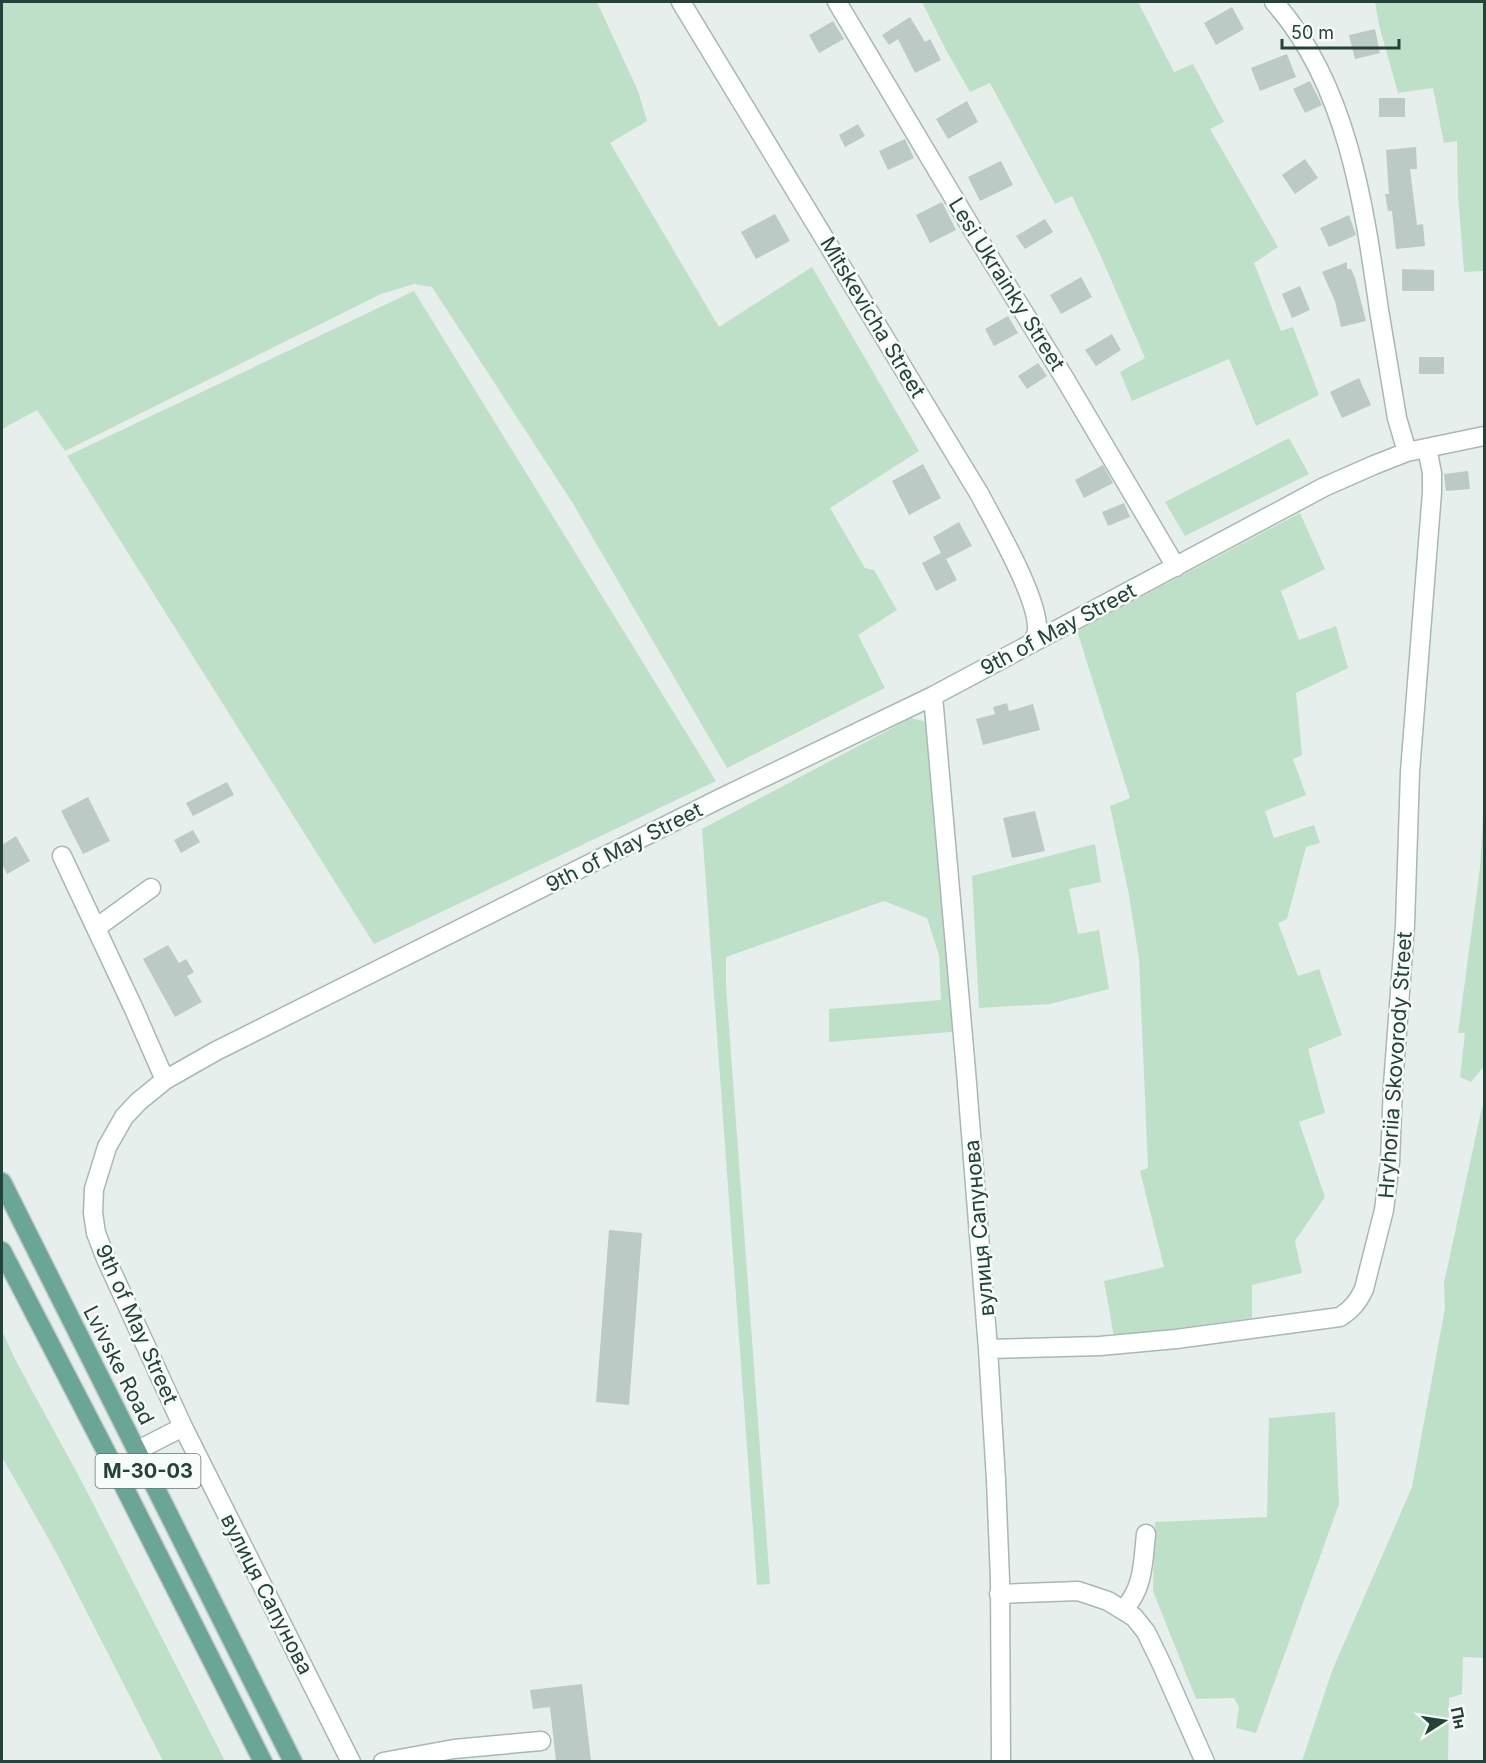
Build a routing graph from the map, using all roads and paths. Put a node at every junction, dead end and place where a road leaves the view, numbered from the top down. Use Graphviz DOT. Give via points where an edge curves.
graph roads {
  1 [pos="681,2"];
  2 [pos="837,2"];
  3 [pos="1274,2"];
  4 [pos="1485,436"];
  5 [pos="1427,448"];
  6 [pos="1407,452"];
  7 [pos="1176,567"];
  8 [pos="1032,643"];
  9 [pos="933,696"];
  10 [pos="62,856"];
  11 [pos="151,888"];
  12 [pos="96,928"];
  13 [pos="165,1080"];
  14 [pos="2,1182"];
  15 [pos="2,1251"];
  16 [pos="988,1349"];
  17 [pos="183,1428"];
  18 [pos="138,1450"];
  19 [pos="1146,1534"];
  20 [pos="999,1594"];
  21 [pos="1123,1610"];
  22 [pos="542,1741"];
  23 [pos="263,1761"];
  24 [pos="293,1761"];
  25 [pos="351,1761"];
  26 [pos="383,1761"];
  27 [pos="1001,1761"];
  28 [pos="1205,1761"];
  1 -- 8 [label="street, Mitskevicha Street" via="980,495 1034,609 1037,630"];
  2 -- 7 [label="street, Lesi Ukrainky Street"];
  3 -- 6 [label="street" via="1313,55 1348,150 1362,200 1397,418"];
  4 -- 5 [label="street, 9th of May Street"];
  5 -- 6 [label="street, 9th of May Street"];
  5 -- 16 [label="street, Hryhoriia Skovorody Street" via="1432,492 1410,772 1390,1162 1384,1210 1364,1289 1351,1310 1340,1317 1100,1346"];
  6 -- 7 [label="street, 9th of May Street" via="1324,488"];
  7 -- 8 [label="street, 9th of May Street"];
  8 -- 9 [label="street, 9th of May Street"];
  9 -- 13 [label="street, 9th of May Street" via="700,808"];
  9 -- 16 [label="street, вулиця Сапунова"];
  10 -- 12 [label="street"];
  11 -- 12 [label="street"];
  12 -- 13 [label="street"];
  13 -- 17 [label="street, 9th of May Street" via="124,1117 107,1147 94,1189 93,1212 106,1259"];
  14 -- 18 [label="main road, Lvivske Road / М-30-03"];
  15 -- 23 [label="main road, М-30-03"];
  16 -- 20 [label="street, вулиця Сапунова"];
  17 -- 18 [label="street, 9th of May Street"];
  17 -- 25 [label="street, вулиця Сапунова"];
  18 -- 24 [label="main road, Lvivske Road / М-30-03"];
  19 -- 21 [label="street" via="1140,1582"];
  20 -- 21 [label="street" via="1078,1591"];
  20 -- 27 [label="street, вулиця Сапунова"];
  21 -- 28 [label="street" via="1146,1632"];
  22 -- 26 [label="street" via="454,1749"];
}
